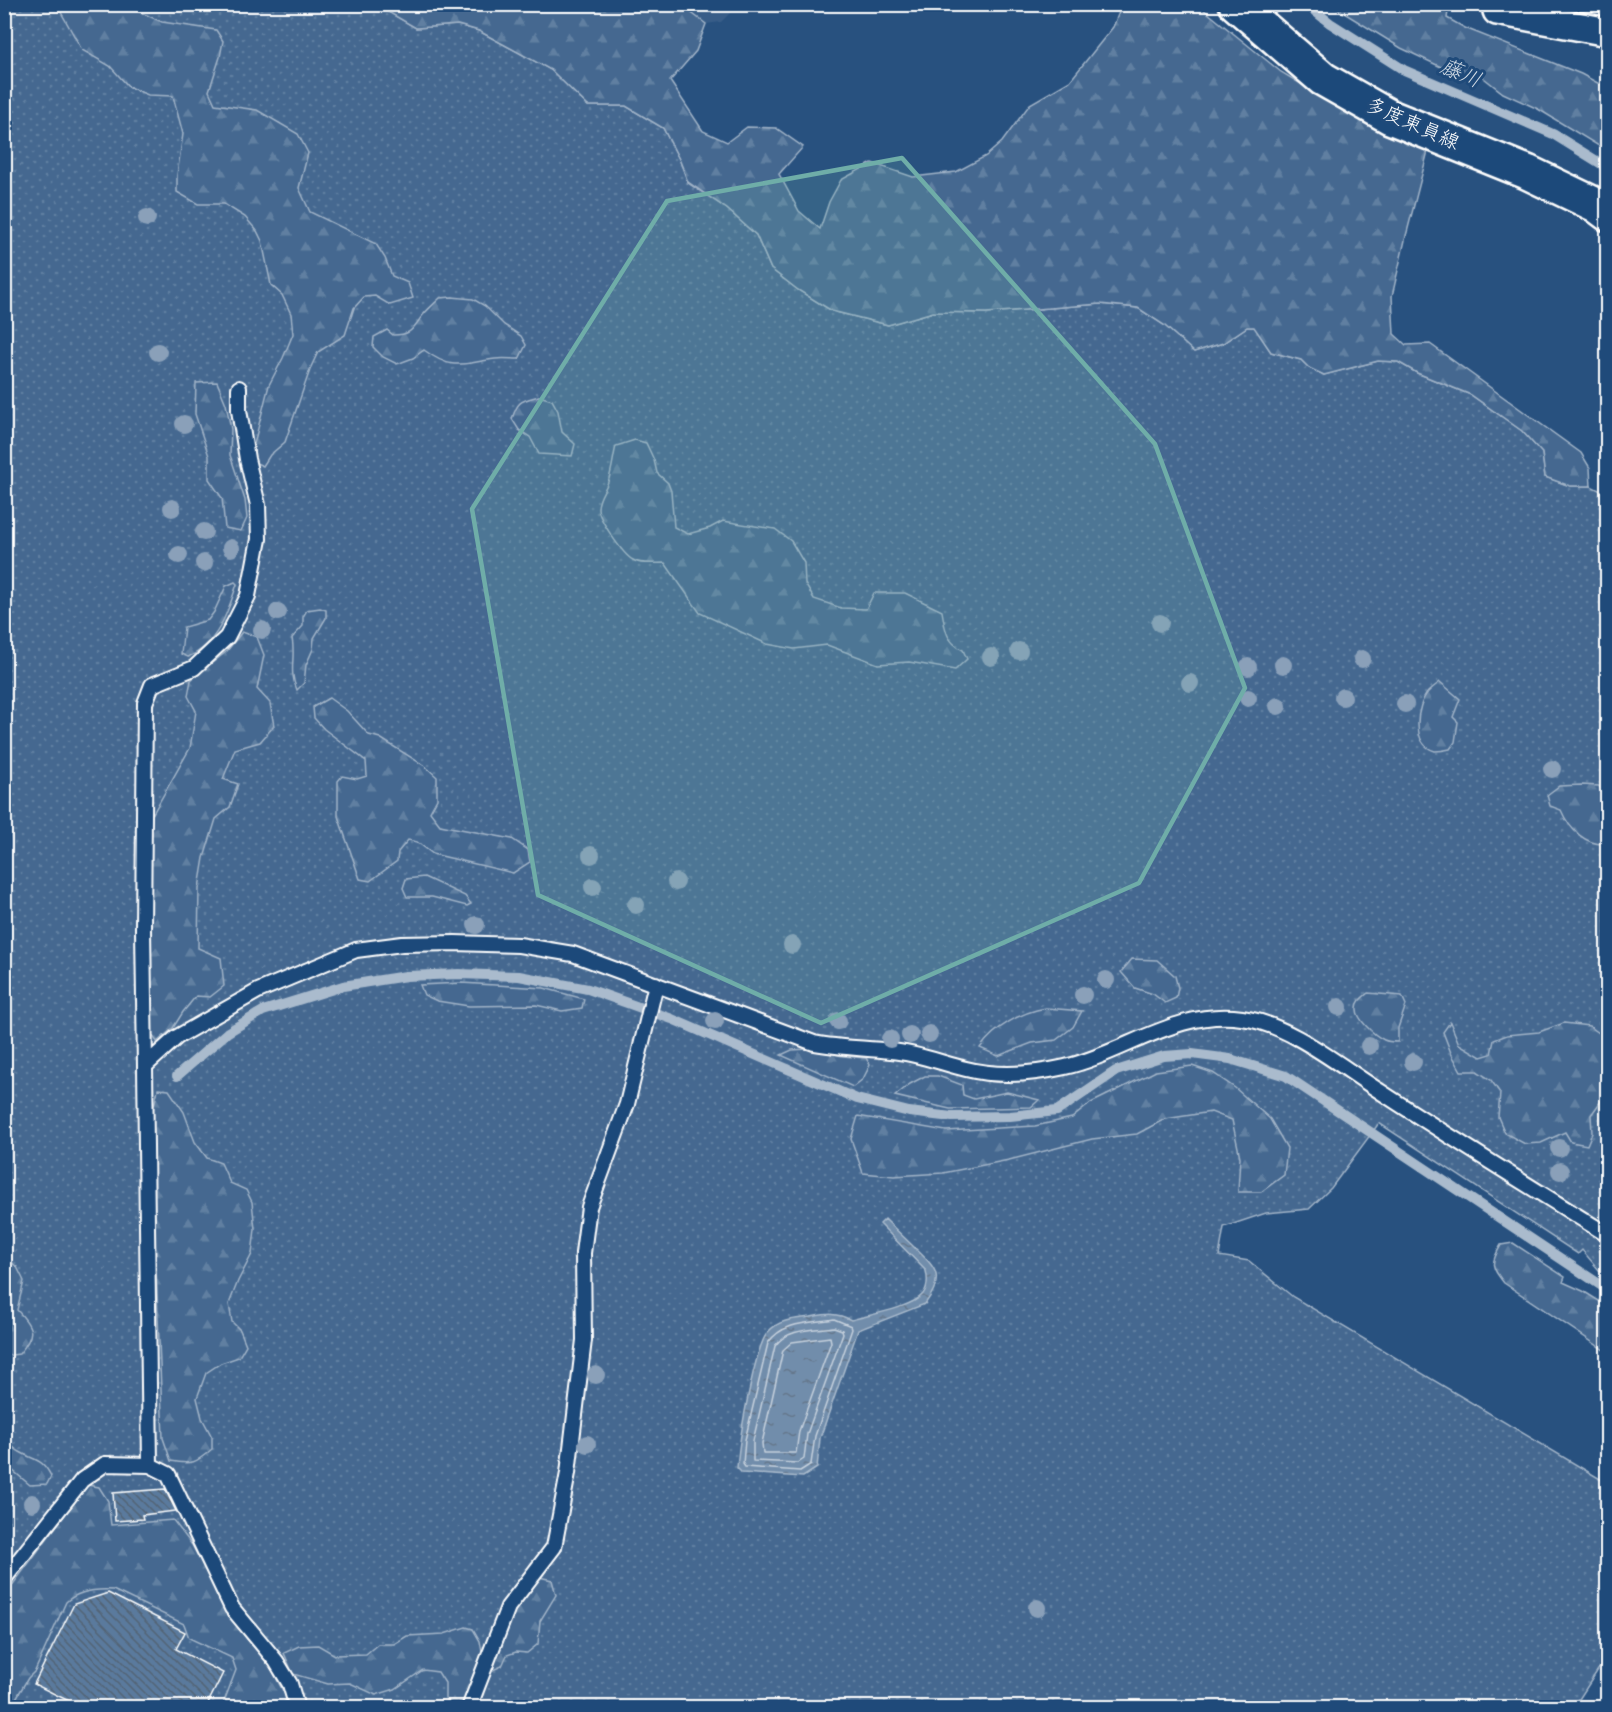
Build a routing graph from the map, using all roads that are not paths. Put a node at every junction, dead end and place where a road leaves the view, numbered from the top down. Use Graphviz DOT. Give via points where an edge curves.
graph roads {
  1 [pos="1236,4"];
  2 [pos="1498,4"];
  3 [pos="1608,33"];
  4 [pos="1608,214"];
  5 [pos="239,388"];
  6 [pos="654,991"];
  7 [pos="145,1066"];
  8 [pos="1608,1235"];
  9 [pos="150,1465"];
  10 [pos="4,1579"];
  11 [pos="297,1707"];
  12 [pos="469,1707"];
  1 -- 4 [label="main road, 多度東員線" via="1323,79 1390,117 1527,172"];
  2 -- 3 [label="street" via="1497,11"];
  5 -- 7 [label="lane" via="239,410 258,505 259,538 248,596 226,637 194,668 152,685 145,703"];
  6 -- 7 [label="lane" via="573,954 519,945 402,944 356,950 217,1013 177,1037"];
  6 -- 8 [label="lane" via="814,1043 891,1051 967,1070 1000,1073 1065,1067 1180,1023 1218,1016 1244,1018 1307,1043"];
  6 -- 12 [label="lane" via="627,1104 585,1224 584,1340 568,1473 554,1547 508,1607"];
  7 -- 9 [label="lane"];
  9 -- 10 [label="lane" via="105,1464 82,1480"];
  9 -- 11 [label="lane" via="168,1474 232,1608 281,1669"];
}
